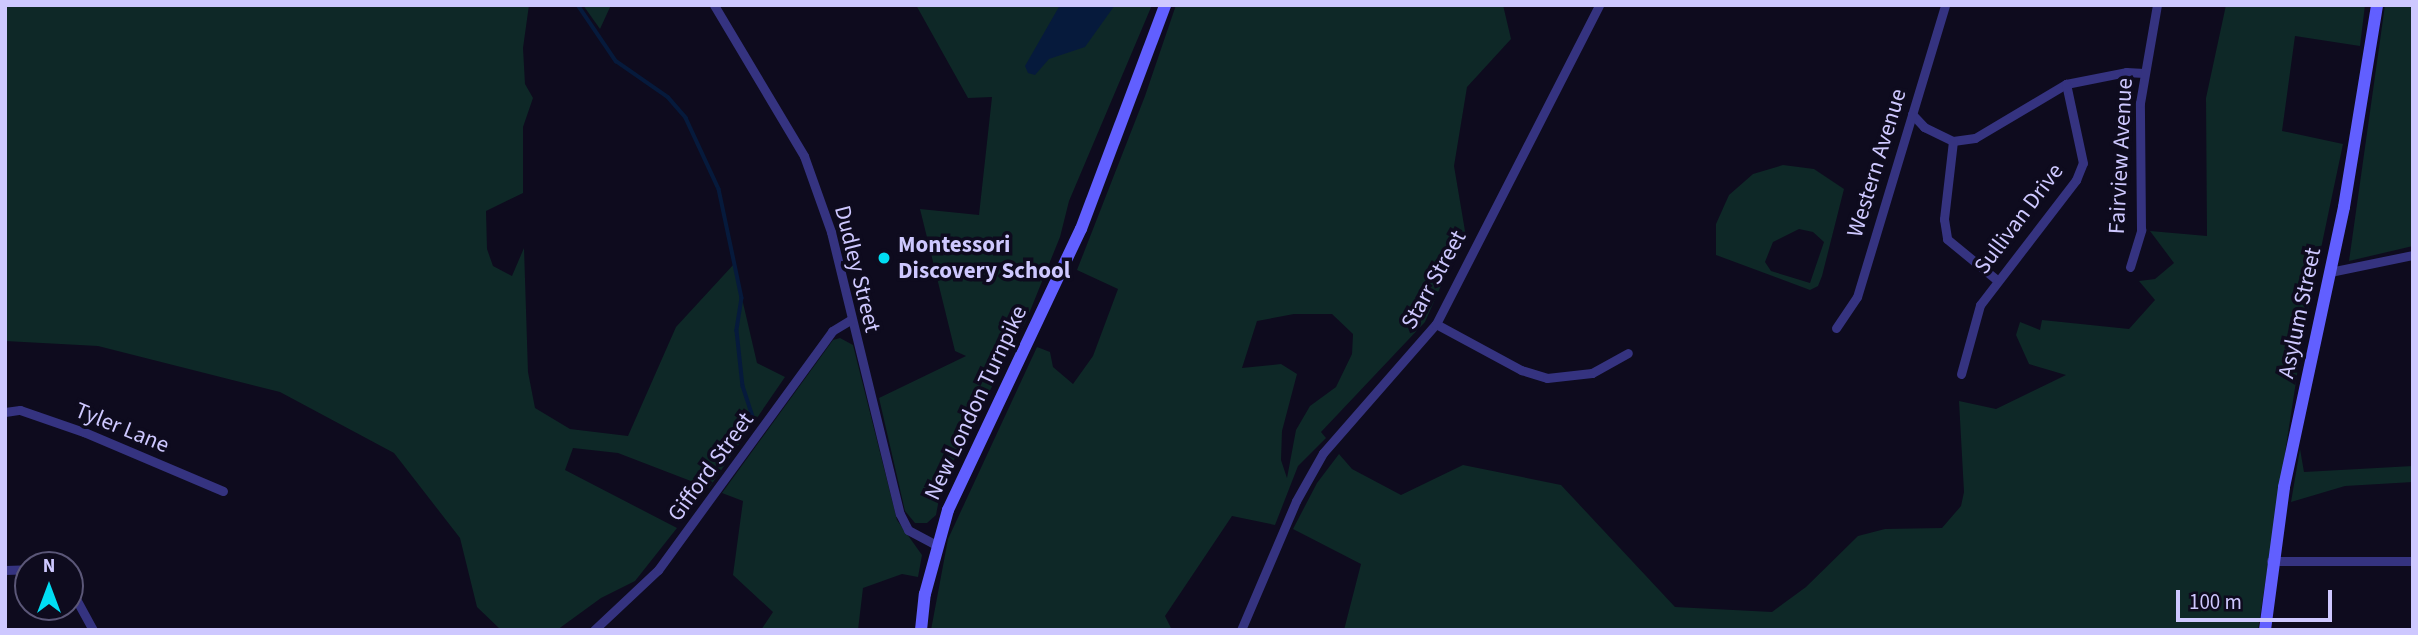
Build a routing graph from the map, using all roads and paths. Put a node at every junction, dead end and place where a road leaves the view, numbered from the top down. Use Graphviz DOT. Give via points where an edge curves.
graph roads {
  1 [pos="714,5"];
  2 [pos="1165,5"];
  3 [pos="1598,5"];
  4 [pos="1945,5"];
  5 [pos="2158,5"];
  6 [pos="2377,5"];
  7 [pos="2144,73"];
  8 [pos="2066,84"];
  9 [pos="1912,114"];
  10 [pos="1953,141"];
  11 [pos="2413,255"];
  12 [pos="2130,267"];
  13 [pos="2330,272"];
  14 [pos="1997,279"];
  15 [pos="850,320"];
  16 [pos="1436,324"];
  17 [pos="1836,328"];
  18 [pos="1628,353"];
  19 [pos="1961,374"];
  20 [pos="5,412"];
  21 [pos="223,491"];
  22 [pos="936,545"];
  23 [pos="2271,561"];
  24 [pos="2413,561"];
  25 [pos="84,614"];
  26 [pos="93,630"];
  27 [pos="594,630"];
  28 [pos="921,630"];
  29 [pos="1241,630"];
  30 [pos="2265,630"];
  1 -- 15 [label="street, Dudley Street" via="804,156 831,232"];
  2 -- 22 [label="main road, New London Turnpike" via="1081,229 964,468"];
  3 -- 16 [label="street, Starr Street"];
  4 -- 9 [label="street, Western Avenue"];
  5 -- 7 [label="street, Fairview Avenue"];
  6 -- 13 [label="main road, Asylum Street"];
  7 -- 8 [label="street" via="2126,72"];
  7 -- 12 [label="street, Fairview Avenue" via="2141,230"];
  8 -- 10 [label="street" via="1975,138"];
  8 -- 14 [label="street, Sullivan Drive" via="2082,163 2076,180"];
  9 -- 10 [label="street" via="1924,127"];
  9 -- 17 [label="street, Western Avenue" via="1857,297"];
  10 -- 14 [label="street" via="1944,219 1947,239"];
  11 -- 13 [label="street"];
  13 -- 23 [label="main road, Asylum Street"];
  14 -- 19 [label="street, Sullivan Drive" via="1980,305"];
  15 -- 22 [label="street, Dudley Street" via="900,514 908,530"];
  15 -- 27 [label="street, Gifford Street" via="832,331 658,570"];
  16 -- 18 [label="street" via="1521,370 1547,378 1592,373"];
  16 -- 29 [label="street, Starr Street" via="1323,453 1296,501"];
  20 -- 21 [label="street, Tyler Lane" via="20,410 84,432"];
  22 -- 28 [label="main road, New London Turnpike"];
  23 -- 24 [label="street"];
  23 -- 30 [label="main road, Asylum Street"];
  25 -- 26 [label="street"];
}
